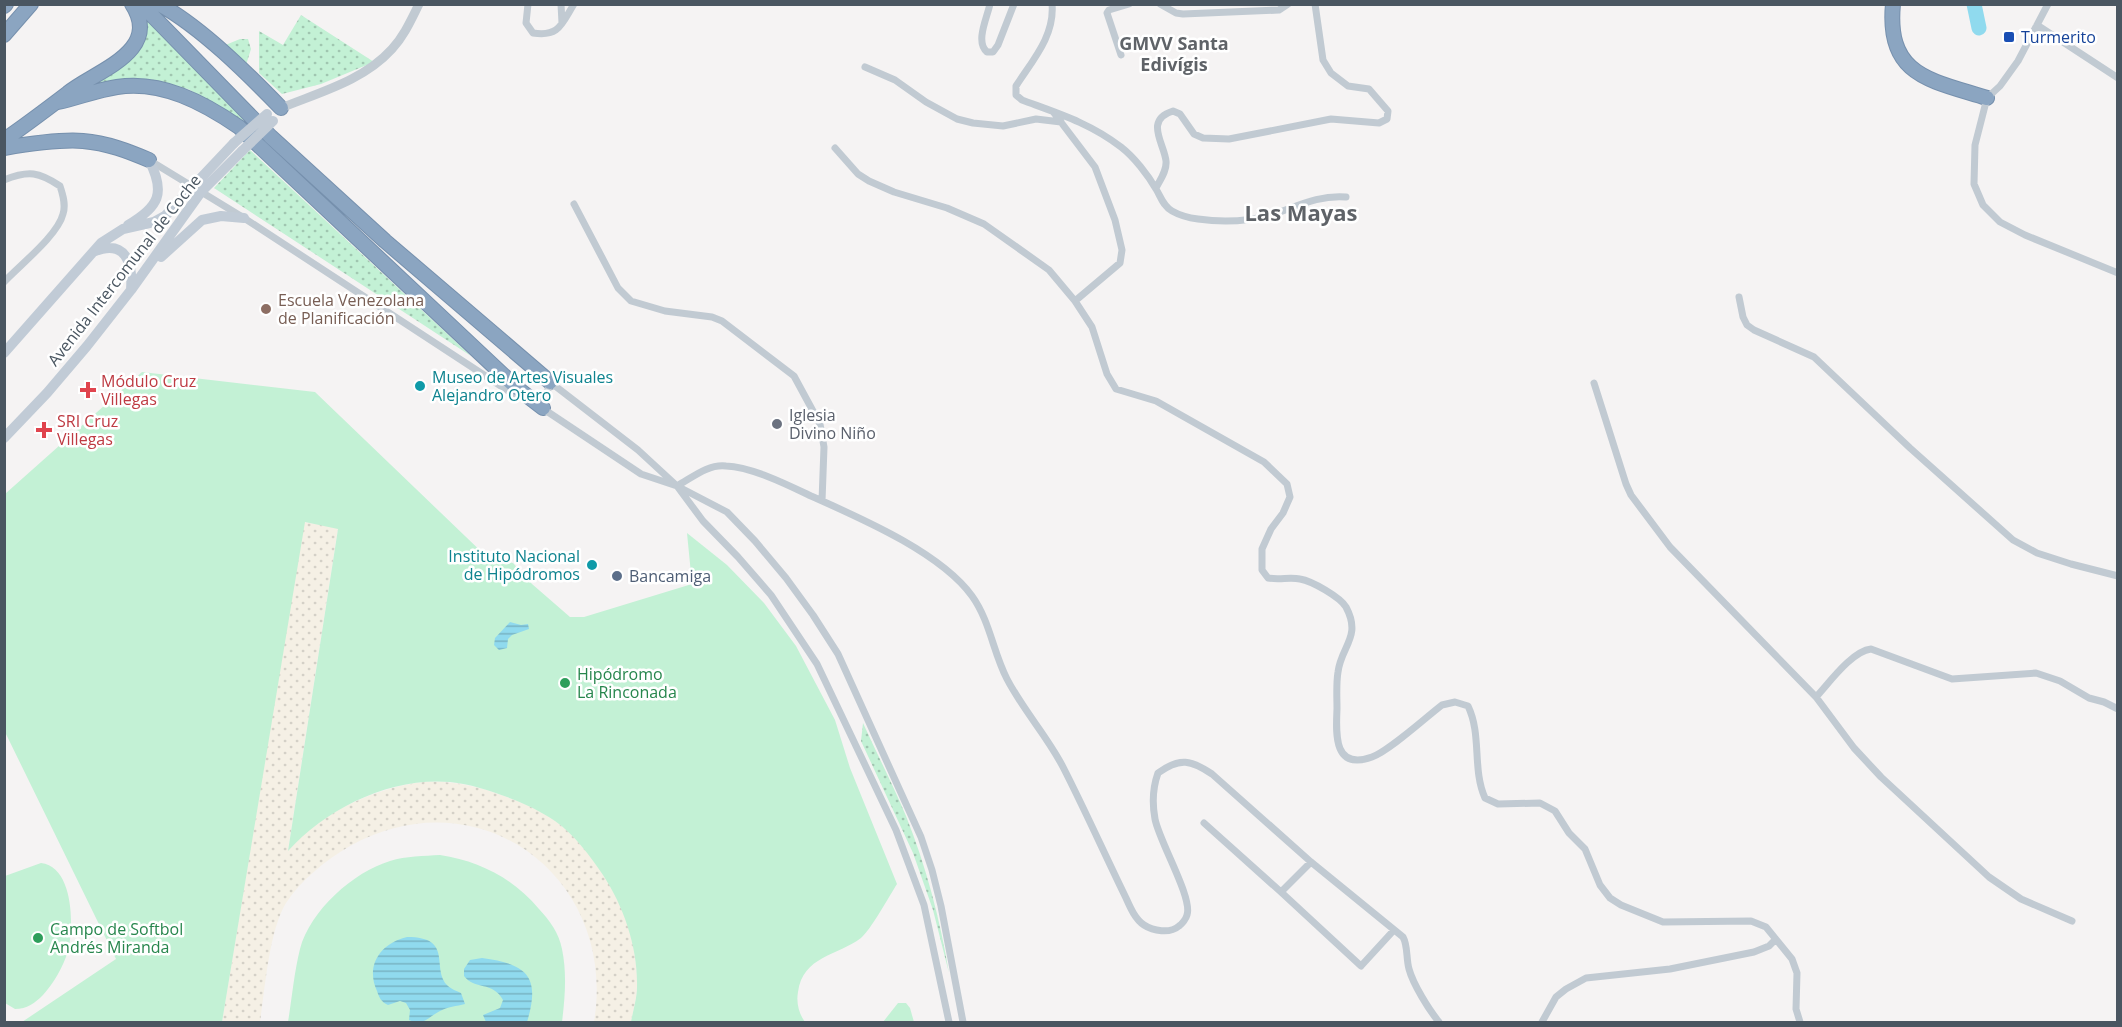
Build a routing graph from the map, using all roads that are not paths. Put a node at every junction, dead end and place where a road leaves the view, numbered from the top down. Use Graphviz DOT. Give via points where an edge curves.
graph roads {
  1 [pos="32,4"];
  2 [pos="132,4"];
  3 [pos="141,4"];
  4 [pos="419,4"];
  5 [pos="528,4"];
  6 [pos="561,4"];
  7 [pos="574,4"];
  8 [pos="990,4"];
  9 [pos="1014,4"];
  10 [pos="1052,4"];
  11 [pos="1129,4"];
  12 [pos="1160,4"];
  13 [pos="1288,4"];
  14 [pos="1315,4"];
  15 [pos="1893,4"];
  16 [pos="2048,4"];
  17 [pos="163,6"];
  18 [pos="562,24"];
  19 [pos="2037,25"];
  20 [pos="4,35"];
  21 [pos="1121,55"];
  22 [pos="865,67"];
  23 [pos="2118,78"];
  24 [pos="1987,98"];
  25 [pos="58,102"];
  26 [pos="281,108"];
  27 [pos="1052,112"];
  28 [pos="1061,122"];
  29 [pos="4,140"];
  30 [pos="835,147"];
  31 [pos="4,148"];
  32 [pos="149,160"];
  33 [pos="4,180"];
  34 [pos="1156,188"];
  35 [pos="197,190"];
  36 [pos="1346,198"];
  37 [pos="574,204"];
  38 [pos="244,218"];
  39 [pos="123,229"];
  40 [pos="90,254"];
  41 [pos="149,266"];
  42 [pos="2118,273"];
  43 [pos="4,282"];
  44 [pos="131,290"];
  45 [pos="1739,297"];
  46 [pos="1076,301"];
  47 [pos="4,353"];
  48 [pos="550,382"];
  49 [pos="1594,383"];
  50 [pos="543,408"];
  51 [pos="6,436"];
  52 [pos="677,486"];
  53 [pos="822,501"];
  54 [pos="2118,576"];
  55 [pos="1816,697"];
  56 [pos="2118,710"];
  57 [pos="1204,823"];
  58 [pos="1311,862"];
  59 [pos="1281,892"];
  60 [pos="2072,921"];
  61 [pos="1394,930"];
  62 [pos="1775,940"];
  63 [pos="949,1023"];
  64 [pos="963,1023"];
  65 [pos="1439,1023"];
  66 [pos="1542,1023"];
  67 [pos="1800,1023"];
  1 -- 20 [label="highway"];
  2 -- 25 [label="highway" via="139,27 131,50"];
  3 -- 48 [label="highway" via="289,153"];
  4 -- 26 [label="street" via="394,47 376,65 349,81"];
  5 -- 18 [label="street" via="526,22 533,33 546,35"];
  6 -- 18 [label="street"];
  7 -- 18 [label="street"];
  8 -- 9 [label="street" via="981,41 987,52 993,52 998,45"];
  10 -- 27 [label="street" via="1045,42 1016,86 1016,95 1022,100"];
  11 -- 21 [label="street" via="1107,13"];
  12 -- 13 [label="street" via="1183,14 1279,10"];
  14 -- 34 [label="street" via="1323,60 1331,73 1348,86 1369,89 1388,111 1387,118 1379,123 1331,119 1229,139 1203,138 1194,134 1180,114 1166,113 1157,129 1166,162"];
  15 -- 24 [label="highway" via="1893,38 1898,53 1909,66 1935,82"];
  16 -- 19 [label="street"];
  17 -- 26 [label="highway" via="215,45"];
  19 -- 23 [label="street"];
  19 -- 24 [label="street" via="2018,61"];
  22 -- 28 [label="street" via="895,80 957,119 1003,126 1036,119"];
  24 -- 42 [label="street" via="1974,146 1974,184 1983,204 2000,222 2025,236"];
  25 -- 29 [label="highway"];
  25 -- 50 [label="highway" via="118,87 143,86 184,95 218,112 239,127"];
  26 -- 35 [label="main road, Avenida Intercomunal de Coche, bridge"];
  27 -- 28 [label="street"];
  27 -- 34 [label="street" via="1076,119 1116,143"];
  28 -- 46 [label="street" via="1095,167 1122,250 1120,263"];
  30 -- 46 [label="street" via="869,181 984,224 1049,270"];
  31 -- 32 [label="highway" via="80,140 120,148"];
  32 -- 35 [label="street"];
  32 -- 39 [label="main road" via="159,187 156,201"];
  33 -- 43 [label="street" via="27,173 43,176 60,186 64,198 64,213 58,227"];
  34 -- 36 [label="street" via="1170,210 1197,219 1230,221 1260,218 1309,200"];
  35 -- 38 [label="street"];
  35 -- 39 [label="main road, Avenida Intercomunal de Coche" via="154,222"];
  35 -- 41 [label="main road, Avenida Intercomunal de Coche"];
  37 -- 53 [label="street" via="618,288 631,301 722,321 794,375 820,423 824,447"];
  38 -- 41 [label="main road" via="221,216 202,220"];
  38 -- 50 [label="street" via="513,394"];
  39 -- 40 [label="main road, Avenida Intercomunal de Coche"];
  40 -- 44 [label="main road" via="107,248 126,255"];
  40 -- 47 [label="main road, Avenida Intercomunal de Coche"];
  41 -- 44 [label="main road, Avenida Intercomunal de Coche"];
  44 -- 51 [label="main road, Avenida Intercomunal de Coche" via="47,393"];
  45 -- 54 [label="street" via="1747,325 1814,357 2013,540 2048,556"];
  46 -- 62 [label="street" via="1092,327 1116,389 1156,401 1264,462 1287,483 1290,497 1262,549 1262,570 1268,578 1309,582 1339,598 1346,607 1353,635 1338,670 1335,729 1338,747 1346,757 1372,757 1442,705 1455,702 1468,706 1474,720 1479,785 1485,798 1498,804 1540,803 1556,811 1569,833 1585,849 1610,898 1663,922 1751,921 1766,927"];
  48 -- 50 [label="street"];
  48 -- 52 [label="street" via="638,450"];
  49 -- 55 [label="street" via="1631,495 1670,548"];
  50 -- 52 [label="street" via="641,474"];
  52 -- 53 [label="street" via="710,466 727,465 771,478"];
  52 -- 63 [label="street" via="703,521 771,595 832,692 896,830 924,905"];
  52 -- 64 [label="street" via="727,512 756,541 838,654 925,848 941,906"];
  53 -- 58 [label="street" via="928,557 971,595 988,625 1006,678 1062,766 1143,925 1173,930 1187,915 1187,899 1164,846 1153,801 1158,772 1180,761 1197,764 1212,774"];
  55 -- 56 [label="street" via="1852,658 1871,649 1952,679 2036,673"];
  55 -- 60 [label="street" via="1881,777 1989,878 2021,899"];
  57 -- 59 [label="street"];
  58 -- 59 [label="street"];
  58 -- 61 [label="street"];
  59 -- 61 [label="street" via="1361,966"];
  61 -- 65 [label="street" via="1406,943 1410,973"];
  62 -- 66 [label="street" via="1754,952 1670,969 1586,978 1556,997"];
  62 -- 67 [label="street" via="1792,959 1797,973 1796,1009"];
}
